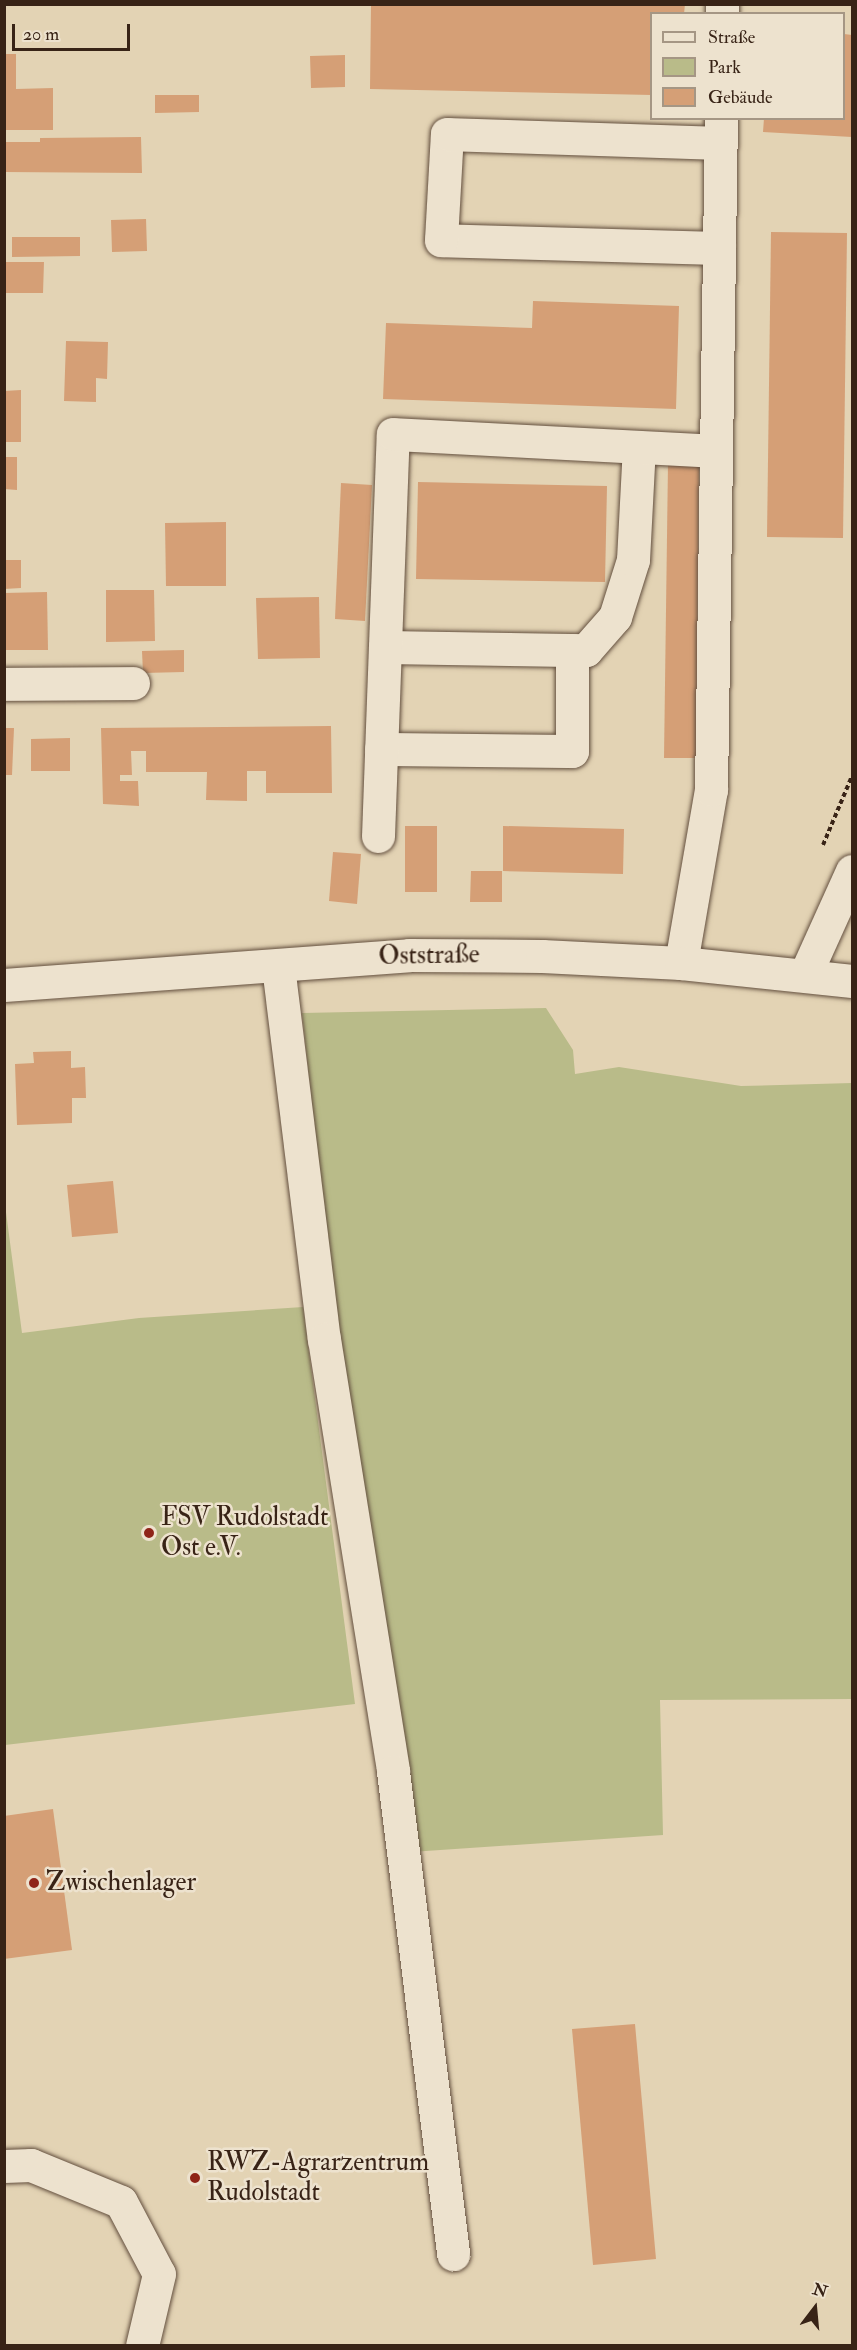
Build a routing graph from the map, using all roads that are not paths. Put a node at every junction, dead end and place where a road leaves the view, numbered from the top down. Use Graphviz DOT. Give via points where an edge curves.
graph roads {
  1 [pos="720,131"];
  2 [pos="719,248"];
  3 [pos="639,447"];
  4 [pos="716,451"];
  5 [pos="385,647"];
  6 [pos="572,650"];
  7 [pos="133,683"];
  8 [pos="4,684"];
  9 [pos="381,749"];
  10 [pos="378,836"];
  11 [pos="848,881"];
  12 [pos="681,963"];
  13 [pos="278,966"];
  14 [pos="805,975"];
  15 [pos="852,981"];
  16 [pos="4,985"];
  17 [pos="4,2166"];
  18 [pos="453,2254"];
  19 [pos="142,2346"];
  1 -- 2 [label="street"];
  1 -- 2 [label="street" via="447,134 441,240"];
  2 -- 4 [label="street"];
  3 -- 4 [label="street"];
  3 -- 5 [label="street" via="393,434"];
  3 -- 6 [label="street" via="633,560 615,616 586,650"];
  4 -- 12 [label="street" via="711,790"];
  5 -- 6 [label="street"];
  5 -- 9 [label="street"];
  6 -- 9 [label="street" via="572,751"];
  7 -- 8 [label="street"];
  9 -- 10 [label="street"];
  11 -- 14 [label="street"];
  12 -- 13 [label="street, Oststraße" via="409,955"];
  12 -- 14 [label="street, Oststraße"];
  13 -- 16 [label="street, Oststraße"];
  13 -- 18 [label="street" via="324,1339 393,1771"];
  14 -- 15 [label="street, Oststraße"];
  17 -- 19 [label="street" via="32,2165 121,2202 159,2274"];
}
